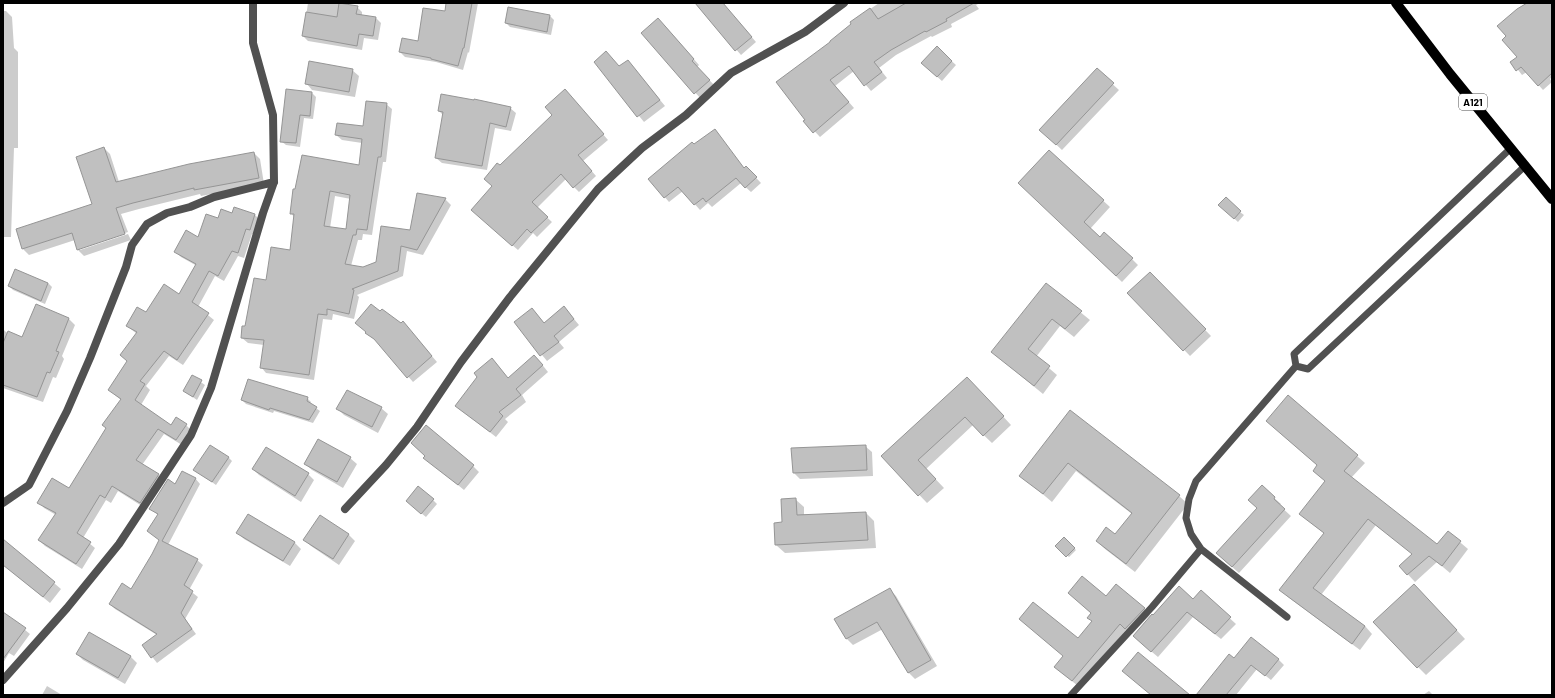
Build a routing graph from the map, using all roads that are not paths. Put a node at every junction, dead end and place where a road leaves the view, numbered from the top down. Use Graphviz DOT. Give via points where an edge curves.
graph roads {
  1 [pos="253,3"];
  2 [pos="844,3"];
  3 [pos="1396,3"];
  4 [pos="1511,148"];
  5 [pos="1525,166"];
  6 [pos="274,182"];
  7 [pos="1552,199"];
  8 [pos="1296,366"];
  9 [pos="3,503"];
  10 [pos="346,510"];
  11 [pos="1200,549"];
  12 [pos="1287,617"];
  13 [pos="3,680"];
  14 [pos="1071,695"];
  1 -- 6 [label="street" via="253,43 273,116"];
  2 -- 10 [label="street" via="805,32 732,73 686,115 642,148 598,189 510,297 461,362 417,427"];
  3 -- 4 [label="main road, A121"];
  4 -- 5 [label="main road, A121"];
  4 -- 8 [label="lane" via="1294,354"];
  5 -- 7 [label="main road, A121"];
  5 -- 8 [label="lane" via="1308,369"];
  6 -- 9 [label="street" via="214,197 167,213 147,224 132,245 126,267 90,358 67,411 29,485"];
  6 -- 13 [label="street" via="211,388 191,435 119,544"];
  8 -- 11 [label="lane" via="1196,481 1189,499 1186,518 1191,534"];
  11 -- 12 [label="lane"];
  11 -- 14 [label="lane" via="1152,607"];
}
